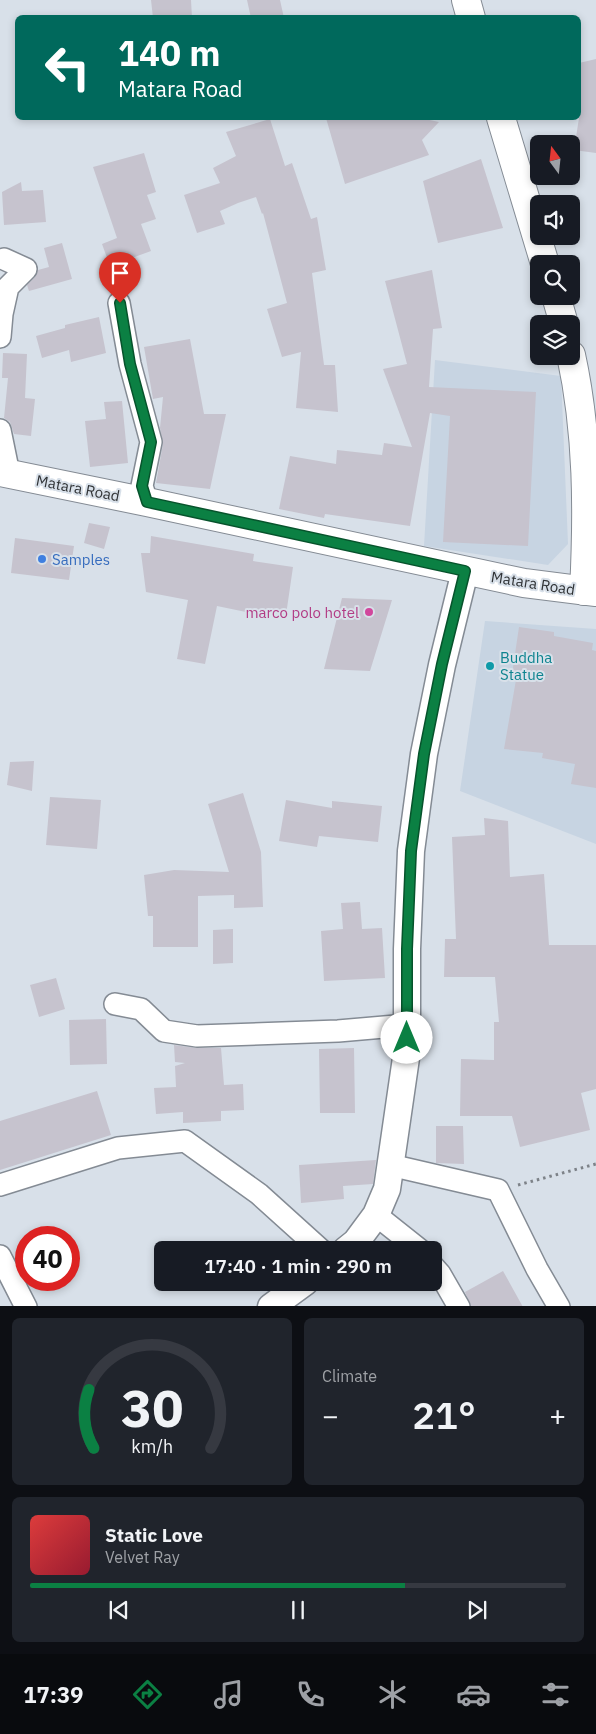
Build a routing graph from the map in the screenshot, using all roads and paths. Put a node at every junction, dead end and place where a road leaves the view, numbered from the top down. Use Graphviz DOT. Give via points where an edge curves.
graph roads {
  1 [pos="466,0"];
  2 [pos="470,15"];
  3 [pos="502,120"];
  4 [pos="542,255"];
  5 [pos="4,259"];
  6 [pos="120,303"];
  7 [pos="0,337"];
  8 [pos="573,365"];
  9 [pos="0,430"];
  10 [pos="5,473"];
  11 [pos="147,502"];
  12 [pos="465,571"];
  13 [pos="590,591"];
  14 [pos="115,1004"];
  15 [pos="407,1025"];
  16 [pos="596,1164"];
  17 [pos="390,1165"];
  18 [pos="0,1185"];
  19 [pos="498,1190"];
  20 [pos="376,1215"];
  21 [pos="311,1241"];
  22 [pos="357,1241"];
  23 [pos="409,1241"];
  24 [pos="0,1256"];
  25 [pos="442,1277"];
  26 [pos="292,1291"];
  27 [pos="26,1306"];
  28 [pos="271,1306"];
  29 [pos="459,1306"];
  30 [pos="559,1306"];
  1 -- 2 [label="main road"];
  3 -- 4 [label="main road"];
  5 -- 7 [label="street" via="26,269 8,287"];
  6 -- 11 [label="street" via="130,364 151,442 142,486"];
  8 -- 13 [label="main road" via="586,463"];
  9 -- 10 [label="street"];
  10 -- 11 [label="main road, Matara Road"];
  11 -- 12 [label="main road, Matara Road"];
  12 -- 13 [label="main road, Matara Road" via="524,583"];
  12 -- 15 [label="street" via="429,727 412,841"];
  14 -- 15 [label="street" via="140,1009 164,1031 197,1036"];
  15 -- 17 [label="street" via="407,1051"];
  16 -- 19 [label="path"];
  17 -- 19 [label="street"];
  17 -- 20 [label="street" via="387,1189"];
  18 -- 21 [label="street" via="118,1148 185,1142 259,1194"];
  19 -- 30 [label="street"];
  20 -- 22 [label="street"];
  20 -- 23 [label="street"];
  24 -- 27 [label="street"];
  25 -- 29 [label="street"];
  26 -- 28 [label="street"];
}
